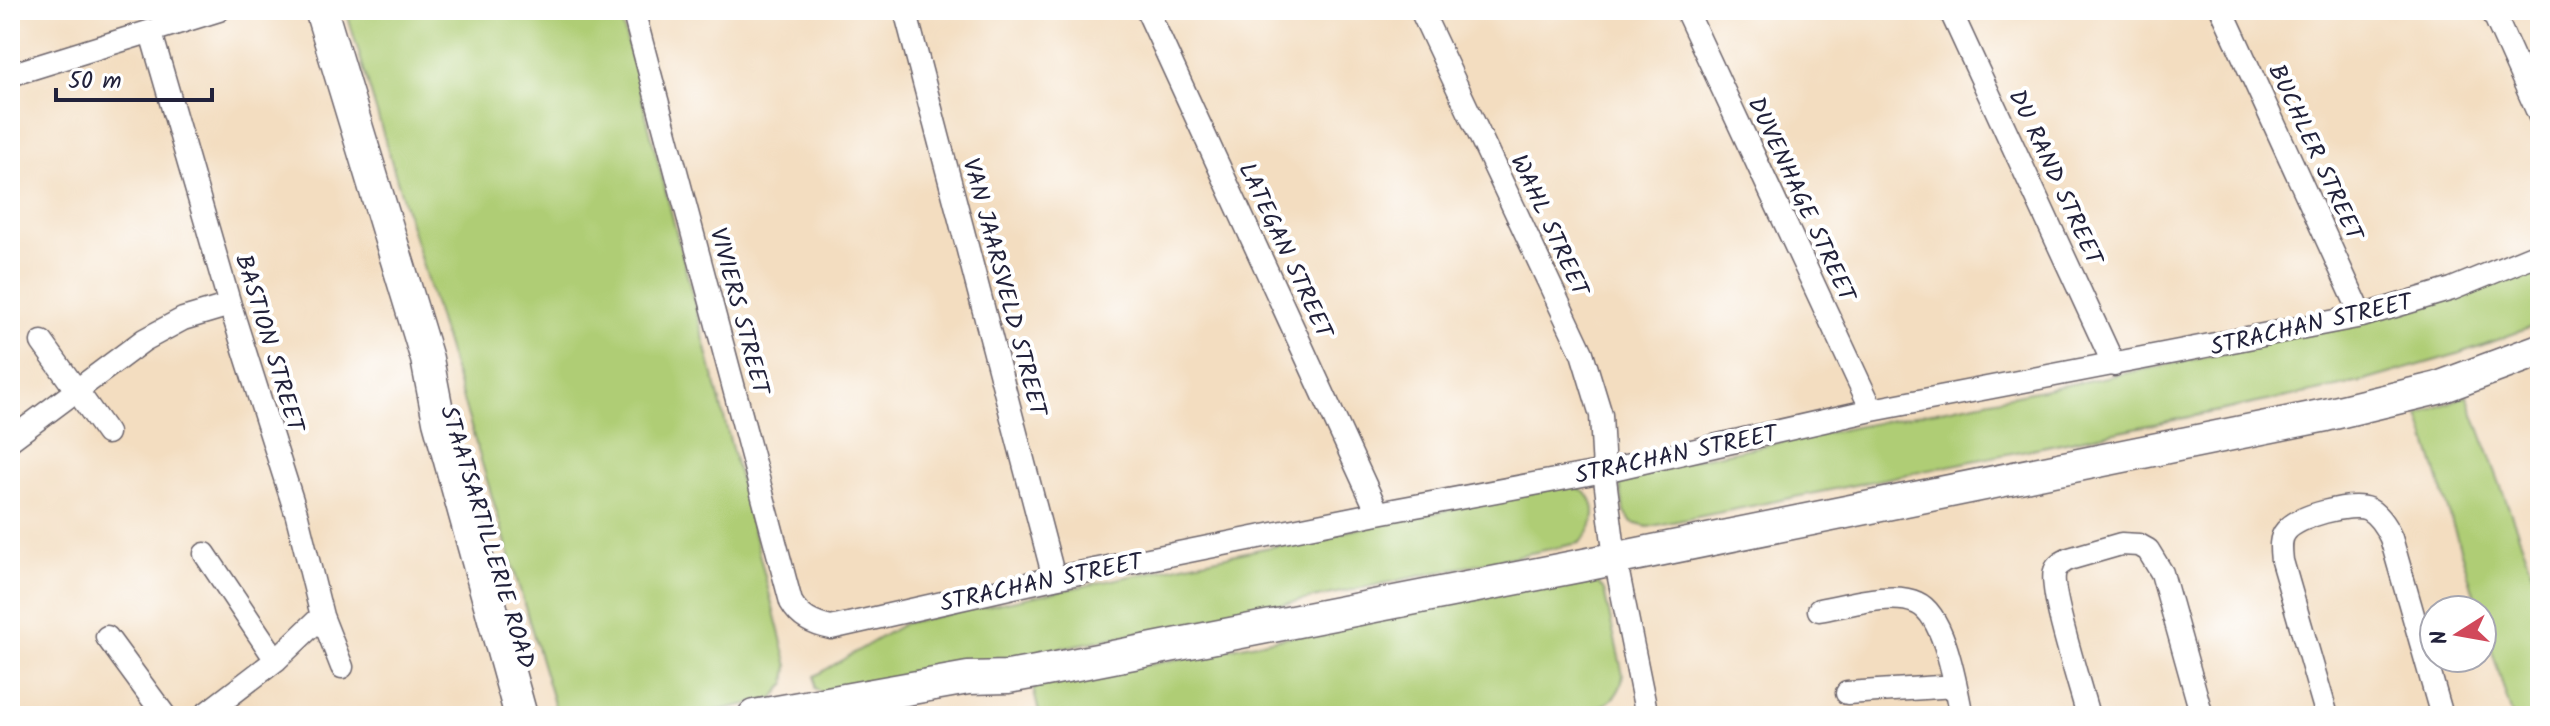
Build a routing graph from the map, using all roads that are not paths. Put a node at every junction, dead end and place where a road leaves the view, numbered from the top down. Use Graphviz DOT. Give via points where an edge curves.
graph roads {
  1 [pos="219,10"];
  2 [pos="321,10"];
  3 [pos="633,10"];
  4 [pos="905,10"];
  5 [pos="1147,10"];
  6 [pos="1421,10"];
  7 [pos="1686,10"];
  8 [pos="1950,10"];
  9 [pos="2222,10"];
  10 [pos="2492,10"];
  11 [pos="151,33"];
  12 [pos="10,75"];
  13 [pos="2540,117"];
  14 [pos="2540,253"];
  15 [pos="230,305"];
  16 [pos="2362,316"];
  17 [pos="42,342"];
  18 [pos="2540,350"];
  19 [pos="427,359"];
  20 [pos="2114,365"];
  21 [pos="77,389"];
  22 [pos="1872,410"];
  23 [pos="107,433"];
  24 [pos="10,440"];
  25 [pos="1604,471"];
  26 [pos="1378,513"];
  27 [pos="205,554"];
  28 [pos="1615,558"];
  29 [pos="1054,578"];
  30 [pos="1819,610"];
  31 [pos="322,616"];
  32 [pos="807,620"];
  33 [pos="107,637"];
  34 [pos="276,660"];
  35 [pos="342,667"];
  36 [pos="1008,677"];
  37 [pos="1955,686"];
  38 [pos="1847,693"];
  39 [pos="165,716"];
  40 [pos="203,716"];
  41 [pos="521,716"];
  42 [pos="543,716"];
  43 [pos="754,716"];
  44 [pos="862,716"];
  45 [pos="1647,716"];
  46 [pos="1962,716"];
  47 [pos="2088,716"];
  48 [pos="2202,716"];
  49 [pos="2327,716"];
  50 [pos="2442,716"];
  1 -- 11 [label="street"];
  2 -- 19 [label="street, STAATSARTILLERIE ROAD"];
  3 -- 32 [label="street, VIVIERS STREET" via="788,590 794,607"];
  4 -- 29 [label="street, VAN JAARSVELD STREET"];
  5 -- 26 [label="street, LATEGAN STREET"];
  6 -- 25 [label="street, WAHL STREET" via="1582,353 1601,415"];
  7 -- 22 [label="street, DUVENHAGE STREET"];
  8 -- 20 [label="street, DU RAND STREET"];
  9 -- 16 [label="street, BUCHLER STREET"];
  10 -- 13 [label="street"];
  11 -- 12 [label="street"];
  11 -- 15 [label="street, BASTION STREET"];
  14 -- 16 [label="street, STRACHAN STREET" via="2452,289"];
  15 -- 21 [label="street" via="168,326"];
  15 -- 31 [label="street, BASTION STREET" via="297,516"];
  16 -- 20 [label="street, STRACHAN STREET"];
  17 -- 21 [label="street"];
  18 -- 28 [label="street" via="2438,388 2342,412"];
  19 -- 41 [label="street, STAATSARTILLERIE ROAD" via="439,421"];
  19 -- 42 [label="street, STAATSARTILLERIE ROAD" via="453,416"];
  20 -- 22 [label="street, STRACHAN STREET"];
  21 -- 23 [label="street"];
  21 -- 24 [label="street"];
  22 -- 25 [label="street, STRACHAN STREET"];
  25 -- 26 [label="street, STRACHAN STREET"];
  25 -- 28 [label="street, WAHL STREET"];
  26 -- 29 [label="street, STRACHAN STREET"];
  27 -- 34 [label="street"];
  28 -- 36 [label="street"];
  28 -- 45 [label="street, WAHL STREET"];
  29 -- 32 [label="street, STRACHAN STREET" via="831,628"];
  30 -- 37 [label="street" via="1879,600 1919,603 1936,622"];
  31 -- 34 [label="street"];
  31 -- 35 [label="street, BASTION STREET"];
  33 -- 39 [label="street"];
  34 -- 40 [label="street"];
  36 -- 43 [label="street" via="968,678"];
  36 -- 44 [label="street" via="968,695"];
  37 -- 38 [label="street"];
  37 -- 46 [label="street"];
  47 -- 48 [label="street" via="2056,599 2054,572 2069,559 2130,544 2148,550 2162,573"];
  49 -- 50 [label="street" via="2282,561 2281,539 2301,518 2359,507 2370,510 2391,538"];
}
